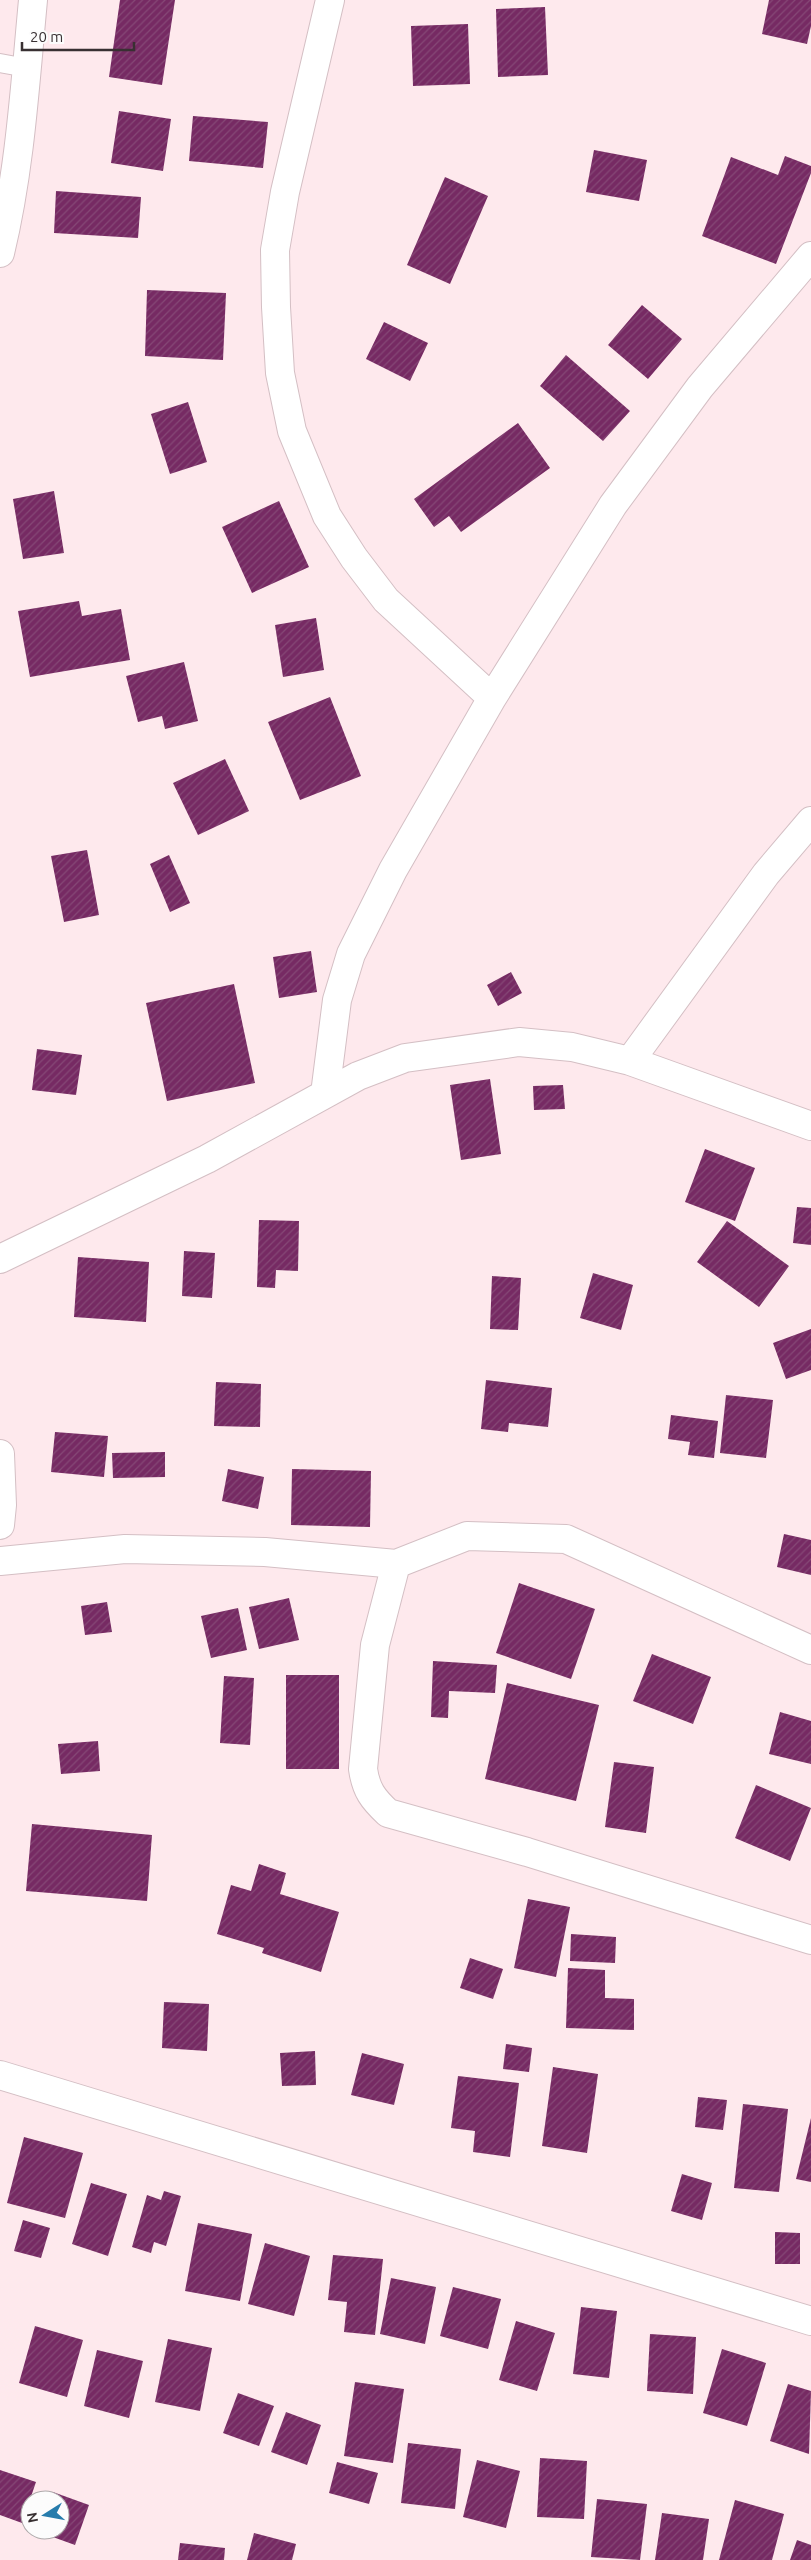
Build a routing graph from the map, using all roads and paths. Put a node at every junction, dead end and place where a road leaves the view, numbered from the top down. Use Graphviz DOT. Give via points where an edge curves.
graph roads {
  1 [pos="33,0"];
  2 [pos="330,0"];
  3 [pos="0,63"];
  4 [pos="27,68"];
  5 [pos="0,252"];
  6 [pos="811,256"];
  7 [pos="492,698"];
  8 [pos="811,821"];
  9 [pos="630,1062"];
  10 [pos="325,1094"];
  11 [pos="811,1126"];
  12 [pos="0,1260"];
  13 [pos="0,1454"];
  14 [pos="1,1512"];
  15 [pos="0,1561"];
  16 [pos="396,1564"];
  17 [pos="811,1650"];
  18 [pos="811,1940"];
  19 [pos="0,2075"];
  20 [pos="811,2321"];
  1 -- 4 [label="street"];
  2 -- 7 [label="street" via="285,192 275,250 280,373 292,430 327,516 386,600"];
  3 -- 4 [label="lane"];
  4 -- 5 [label="street" via="11,207"];
  6 -- 7 [label="street" via="700,388 613,505"];
  7 -- 10 [label="street" via="393,870 351,954 337,1000"];
  8 -- 9 [label="street" via="766,874"];
  9 -- 10 [label="street" via="572,1047 519,1042 405,1058 358,1076"];
  9 -- 11 [label="street"];
  10 -- 12 [label="street" via="207,1159"];
  13 -- 14 [label="street"];
  15 -- 16 [label="street" via="125,1549 265,1552"];
  16 -- 17 [label="street" via="467,1536 566,1539"];
  16 -- 18 [label="street" via="375,1645 364,1769 365,1785 388,1813 527,1852"];
  19 -- 20 [label="street"];
}
